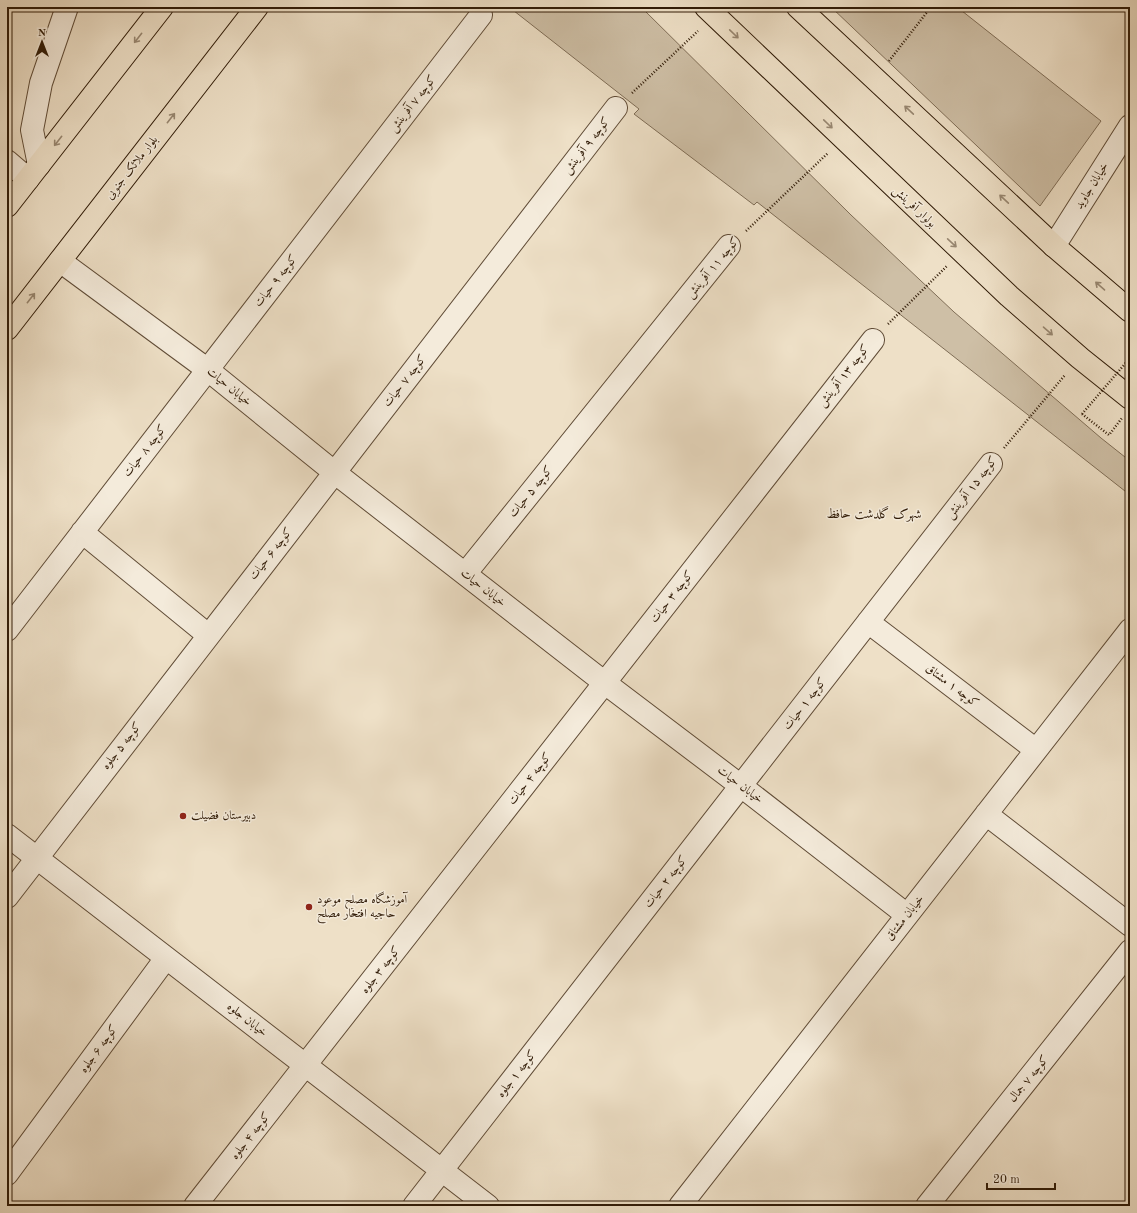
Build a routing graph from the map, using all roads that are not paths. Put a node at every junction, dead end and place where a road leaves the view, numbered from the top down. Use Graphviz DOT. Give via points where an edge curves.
graph roads {
  1 [pos="67,7"];
  2 [pos="162,7"];
  3 [pos="256,7"];
  4 [pos="798,7"];
  5 [pos="710,11"];
  6 [pos="481,15"];
  7 [pos="616,108"];
  8 [pos="1130,126"];
  9 [pos="7,161"];
  10 [pos="34,172"];
  11 [pos="344,192"];
  12 [pos="7,206"];
  13 [pos="729,246"];
  14 [pos="1054,246"];
  15 [pos="60,261"];
  16 [pos="475,290"];
  17 [pos="1130,311"];
  18 [pos="7,329"];
  19 [pos="873,340"];
  20 [pos="208,370"];
  21 [pos="1128,406"];
  22 [pos="597,410"];
  23 [pos="991,464"];
  24 [pos="334,472"];
  25 [pos="739,511"];
  26 [pos="82,532"];
  27 [pos="465,574"];
  28 [pos="868,622"];
  29 [pos="7,630"];
  30 [pos="1130,630"];
  31 [pos="208,635"];
  32 [pos="604,683"];
  33 [pos="1036,750"];
  34 [pos="741,786"];
  35 [pos="986,814"];
  36 [pos="7,835"];
  37 [pos="36,858"];
  38 [pos="456,874"];
  39 [pos="7,897"];
  40 [pos="908,915"];
  41 [pos="1130,925"];
  42 [pos="1130,951"];
  43 [pos="166,958"];
  44 [pos="591,978"];
  45 [pos="306,1066"];
  46 [pos="442,1171"];
  47 [pos="7,1174"];
  48 [pos="688,1203"];
  49 [pos="195,1206"];
  50 [pos="414,1206"];
  51 [pos="488,1206"];
  52 [pos="927,1206"];
  1 -- 10 [label="street" via="41,83 32,130"];
  2 -- 10 [label="main road, one-way"];
  15 -- 3 [label="main road, بلوار ملائک جنوبی, one-way"];
  14 -- 4 [label="main road, one-way"];
  5 -- 21 [label="main road, بولوار آفرینش, one-way" via="961,252 1080,358"];
  6 -- 11 [label="street, کوچه ۷ آفرینش"];
  7 -- 16 [label="street, کوچه ۹ آفرینش"];
  8 -- 14 [label="street, خیابان جاوید"];
  9 -- 10 [label="street"];
  10 -- 12 [label="main road"];
  11 -- 20 [label="street, کوچه ۹ حیات"];
  13 -- 22 [label="street, کوچه ۱۱ آفرینش"];
  17 -- 14 [label="main road, one-way"];
  18 -- 15 [label="main road, بلوار ملائک جنوبی, one-way"];
  15 -- 20 [label="street, خیابان حیات"];
  16 -- 24 [label="street, کوچه ۷ حیات"];
  19 -- 25 [label="street, کوچه ۱۳ آفرینش"];
  20 -- 24 [label="street, خیابان حیات"];
  20 -- 26 [label="street, کوچه ۸ حیات"];
  22 -- 27 [label="street, کوچه ۵ حیات"];
  23 -- 28 [label="street, کوچه ۱۵ آفرینش"];
  24 -- 27 [label="street, خیابان حیات"];
  24 -- 31 [label="street, کوچه ۶ حیات"];
  25 -- 32 [label="street, کوچه ۳ حیات"];
  26 -- 29 [label="street, کوچه ۸ حیات"];
  26 -- 31 [label="street"];
  27 -- 32 [label="street, خیابان حیات"];
  28 -- 33 [label="street, کوچه ۱ مشتاق"];
  28 -- 34 [label="street, کوچه ۱ حیات"];
  30 -- 33 [label="street, خیابان مشتاق"];
  31 -- 37 [label="street, کوچه ۵ جلوه"];
  32 -- 34 [label="street, خیابان حیات"];
  32 -- 38 [label="street, کوچه ۴ حیات"];
  33 -- 35 [label="street, خیابان مشتاق"];
  34 -- 40 [label="street, خیابان حیات"];
  34 -- 44 [label="street, کوچه ۲ حیات"];
  35 -- 40 [label="street, خیابان مشتاق"];
  35 -- 41 [label="street"];
  36 -- 37 [label="street, خیابان جلوه"];
  37 -- 39 [label="street, کوچه ۵ جلوه"];
  37 -- 43 [label="street, خیابان جلوه"];
  38 -- 45 [label="street, کوچه ۳ جلوه"];
  40 -- 48 [label="street, خیابان مشتاق"];
  42 -- 52 [label="street, کوچه ۷ جمال"];
  43 -- 45 [label="street, خیابان جلوه"];
  43 -- 47 [label="street, کوچه ۶ جلوه"];
  44 -- 46 [label="street, کوچه ۱ جلوه"];
  45 -- 46 [label="street, خیابان جلوه"];
  45 -- 49 [label="street, کوچه ۴ جلوه"];
  46 -- 50 [label="street, کوچه ۱ جلوه"];
  46 -- 51 [label="street, خیابان جلوه"];
}
